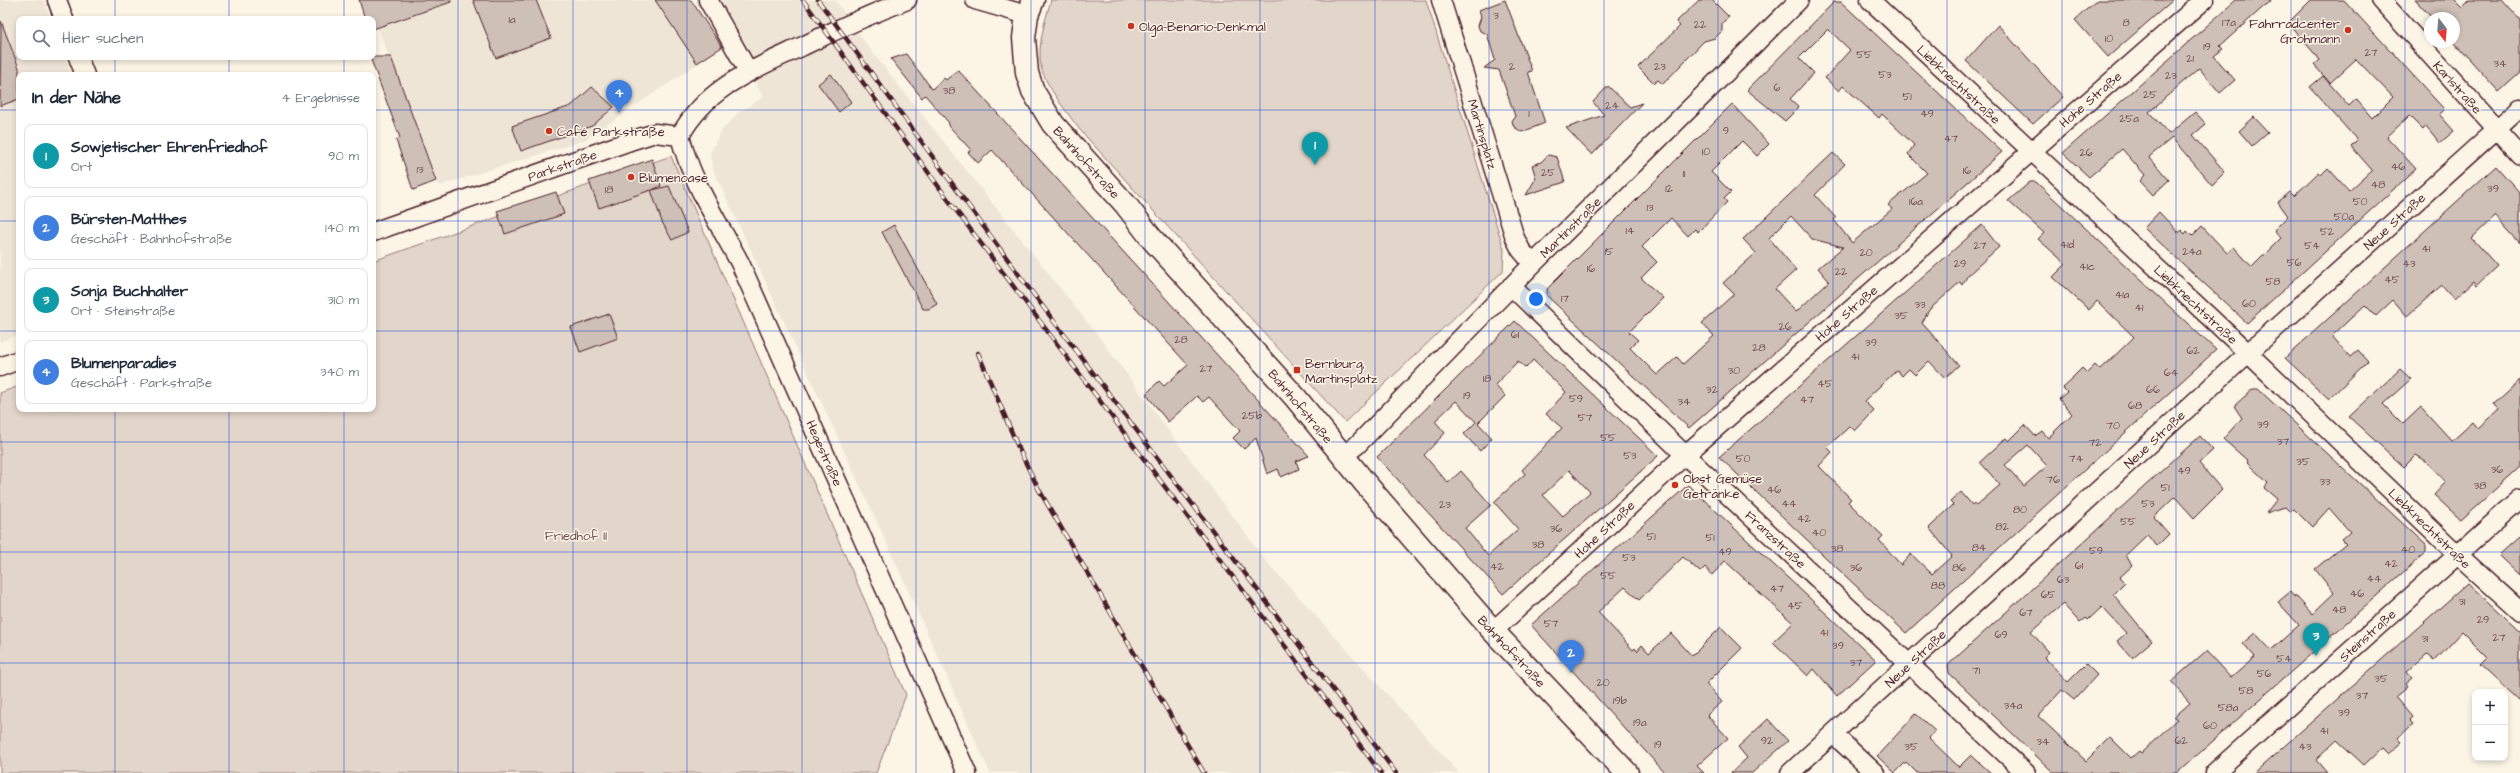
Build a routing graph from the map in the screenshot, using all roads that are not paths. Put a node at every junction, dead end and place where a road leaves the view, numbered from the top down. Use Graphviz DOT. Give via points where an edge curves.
graph roads {
  1 [pos="57,0"];
  2 [pos="708,0"];
  3 [pos="906,0"];
  4 [pos="975,0"];
  5 [pos="1441,0"];
  6 [pos="1800,0"];
  7 [pos="1870,0"];
  8 [pos="2204,0"];
  9 [pos="2380,0"];
  10 [pos="1030,7"];
  11 [pos="63,16"];
  12 [pos="79,60"];
  13 [pos="748,71"];
  14 [pos="84,72"];
  15 [pos="2520,108"];
  16 [pos="2496,129"];
  17 [pos="680,136"];
  18 [pos="2030,151"];
  19 [pos="2520,155"];
  20 [pos="376,231"];
  21 [pos="1532,264"];
  22 [pos="1511,286"];
  23 [pos="2248,352"];
  24 [pos="16,361"];
  25 [pos="0,367"];
  26 [pos="1685,455"];
  27 [pos="1342,456"];
  28 [pos="2520,499"];
  29 [pos="2457,554"];
  30 [pos="2520,611"];
  31 [pos="1493,631"];
  32 [pos="1909,664"];
  33 [pos="1833,734"];
  34 [pos="967,773"];
  35 [pos="1627,773"];
  36 [pos="1790,773"];
  37 [pos="1875,773"];
  38 [pos="2026,773"];
  39 [pos="2214,773"];
  1 -- 11 [label="street"];
  2 -- 13 [label="street"];
  3 -- 13 [label="street"];
  4 -- 10 [label="street"];
  5 -- 21 [label="street, Martinsplatz" via="1515,238"];
  6 -- 21 [label="street, Martinstraße"];
  7 -- 18 [label="street, Liebknechtstraße"];
  8 -- 18 [label="street, Hohe Straße"];
  9 -- 16 [label="street, Karlstraße"];
  10 -- 27 [label="main road, Bahnhofstraße" via="1024,38 1027,73 1033,91 1047,116 1126,205 1152,239 1295,397"];
  12 -- 14 [label="street"];
  13 -- 17 [label="street" via="696,111"];
  15 -- 16 [label="street, Neue Straße"];
  16 -- 19 [label="street, Karlstraße"];
  16 -- 23 [label="street, Neue Straße"];
  17 -- 20 [label="street, Parkstraße" via="655,133"];
  17 -- 34 [label="street, Hegestraße" via="700,188 740,263"];
  18 -- 23 [label="street, Liebknechtstraße"];
  18 -- 26 [label="street, Hohe Straße"];
  21 -- 22 [label="street, Martinstraße"];
  22 -- 26 [label="street, Franzstraße"];
  22 -- 27 [label="street, Martinstraße" via="1357,446"];
  23 -- 29 [label="street, Liebknechtstraße"];
  23 -- 32 [label="street, Neue Straße"];
  24 -- 25 [label="street"];
  26 -- 31 [label="street, Hohe Straße"];
  26 -- 32 [label="street, Franzstraße"];
  27 -- 31 [label="main road, Bahnhofstraße"];
  28 -- 29 [label="street, Steinstraße"];
  29 -- 30 [label="street, Liebknechtstraße"];
  29 -- 39 [label="street, Steinstraße"];
  31 -- 35 [label="main road, Bahnhofstraße"];
  32 -- 33 [label="street, Neue Straße"];
  32 -- 38 [label="street, Franzstraße"];
  33 -- 36 [label="street, Neue Straße"];
  33 -- 37 [label="street"];
}
